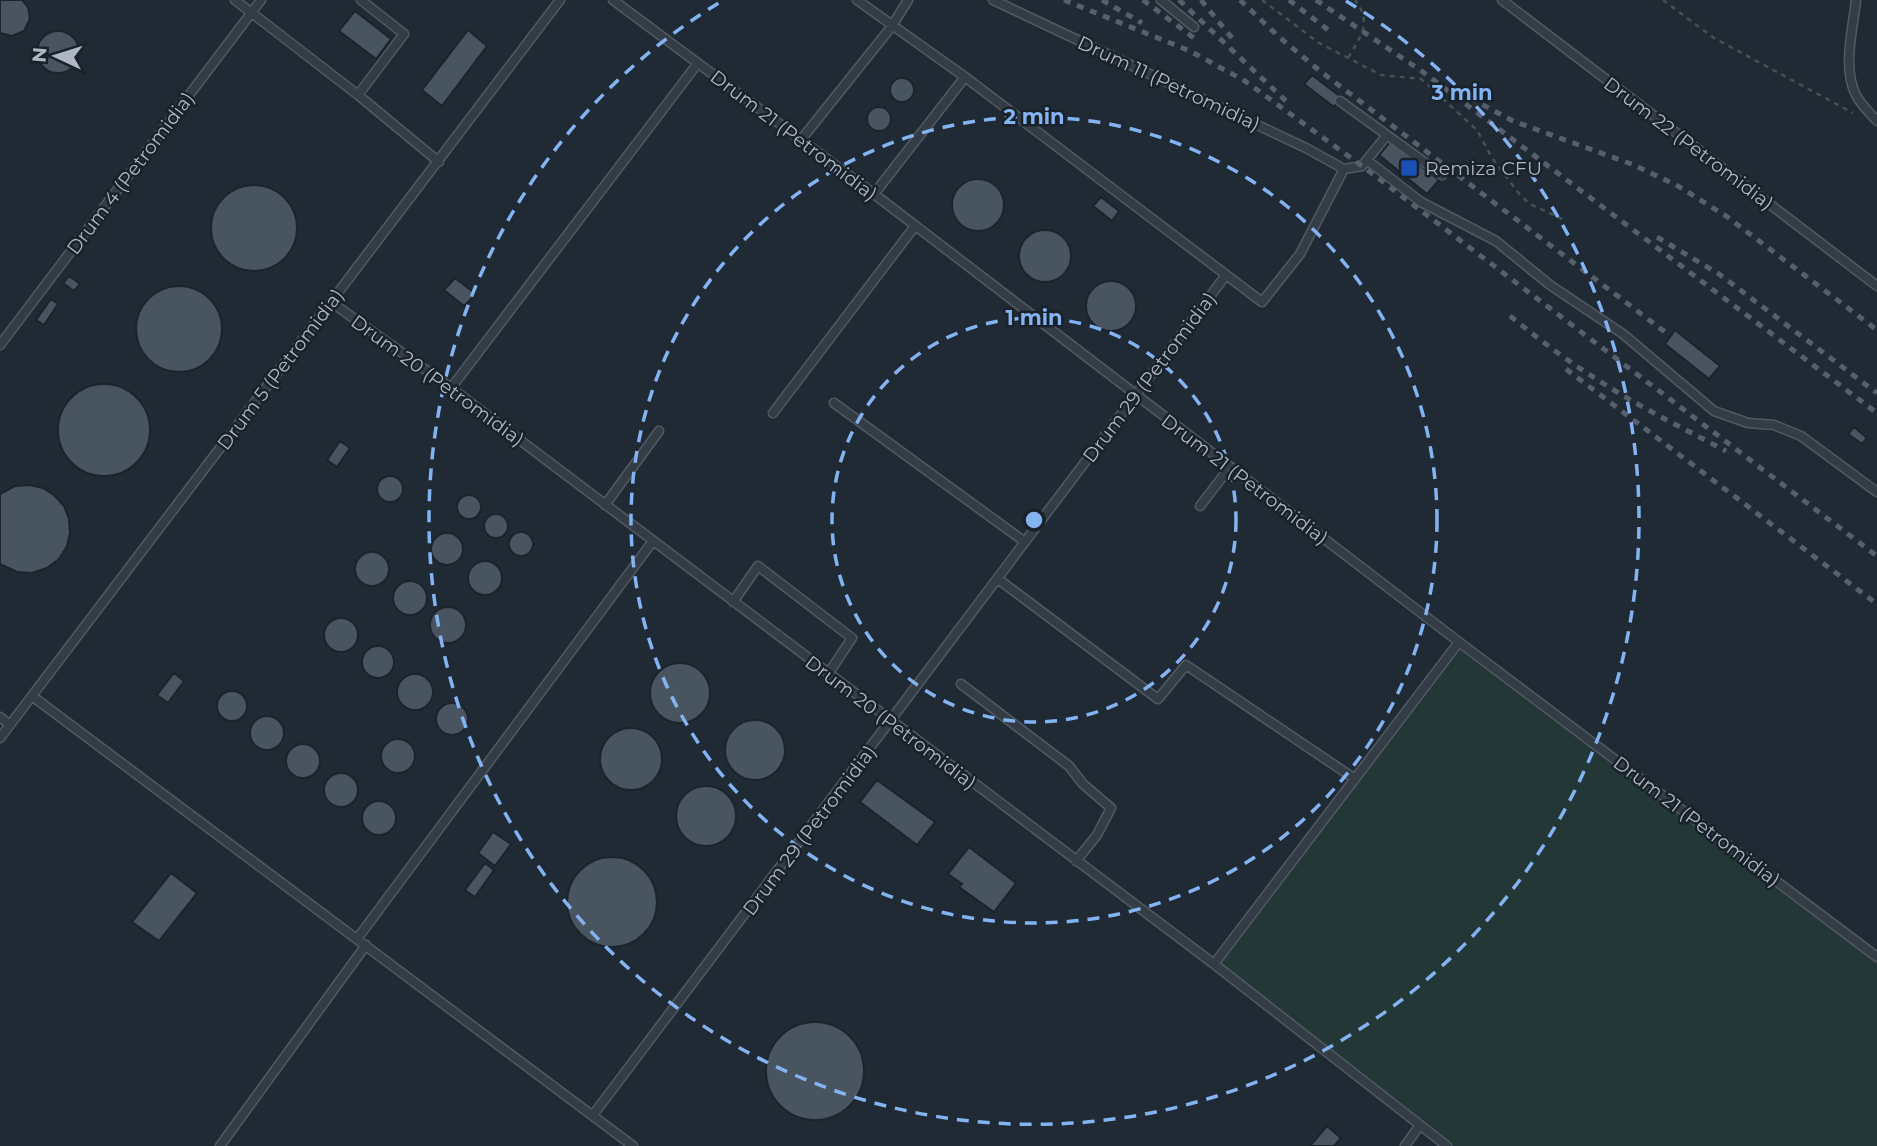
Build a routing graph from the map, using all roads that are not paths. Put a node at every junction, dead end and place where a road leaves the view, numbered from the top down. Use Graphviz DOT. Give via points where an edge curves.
graph roads {
  1 [pos="235,0"];
  2 [pos="261,0"];
  3 [pos="361,0"];
  4 [pos="560,0"];
  5 [pos="613,0"];
  6 [pos="857,0"];
  7 [pos="908,0"];
  8 [pos="993,0"];
  9 [pos="1161,0"];
  10 [pos="1502,0"];
  11 [pos="1856,0"];
  12 [pos="251,13"];
  13 [pos="892,26"];
  14 [pos="1194,27"];
  15 [pos="698,63"];
  16 [pos="965,77"];
  17 [pos="358,95"];
  18 [pos="1340,101"];
  19 [pos="1877,121"];
  20 [pos="1387,135"];
  21 [pos="800,141"];
  22 [pos="1367,160"];
  23 [pos="439,162"];
  24 [pos="1344,169"];
  25 [pos="1442,175"];
  26 [pos="874,194"];
  27 [pos="915,226"];
  28 [pos="1226,275"];
  29 [pos="1877,286"];
  30 [pos="331,302"];
  31 [pos="0,345"];
  32 [pos="451,388"];
  33 [pos="1135,395"];
  34 [pos="834,403"];
  35 [pos="773,413"];
  36 [pos="659,431"];
  37 [pos="1230,467"];
  38 [pos="1877,492"];
  39 [pos="605,505"];
  40 [pos="1200,506"];
  41 [pos="653,541"];
  42 [pos="1025,542"];
  43 [pos="998,579"];
  44 [pos="733,602"];
  45 [pos="1459,642"];
  46 [pos="828,674"];
  47 [pos="961,684"];
  48 [pos="32,696"];
  49 [pos="0,717"];
  50 [pos="890,722"];
  51 [pos="10,725"];
  52 [pos="0,738"];
  53 [pos="1355,779"];
  54 [pos="1076,861"];
  55 [pos="357,939"];
  56 [pos="366,946"];
  57 [pos="1877,957"];
  58 [pos="1214,964"];
  59 [pos="593,1115"];
  60 [pos="1420,1125"];
  61 [pos="220,1146"];
  62 [pos="633,1146"];
  63 [pos="1405,1146"];
  64 [pos="1447,1146"];
  1 -- 12 [label="lane"];
  2 -- 12 [label="lane, Drum 4 (Petromidia)"];
  3 -- 17 [label="lane" via="404,34"];
  4 -- 23 [label="lane, Drum 5 (Petromidia)"];
  5 -- 15 [label="lane, Drum 21 (Petromidia)"];
  6 -- 13 [label="lane"];
  7 -- 13 [label="lane"];
  8 -- 24 [label="lane, Drum 11 (Petromidia)"];
  9 -- 14 [label="lane"];
  10 -- 29 [label="lane, Drum 22 (Petromidia)"];
  11 -- 19 [label="lane" via="1851,83 1856,97"];
  12 -- 17 [label="lane"];
  12 -- 31 [label="lane, Drum 4 (Petromidia)"];
  13 -- 16 [label="lane"];
  13 -- 21 [label="lane"];
  15 -- 21 [label="lane, Drum 21 (Petromidia)"];
  15 -- 32 [label="lane"];
  16 -- 26 [label="lane"];
  16 -- 28 [label="lane"];
  17 -- 23 [label="lane"];
  18 -- 20 [label="lane"];
  20 -- 22 [label="lane"];
  20 -- 25 [label="lane"];
  21 -- 26 [label="lane, Drum 21 (Petromidia)"];
  22 -- 24 [label="lane" via="1362,166"];
  22 -- 38 [label="lane" via="1421,202 1496,241 1623,334 1714,411 1801,436"];
  23 -- 30 [label="lane, Drum 5 (Petromidia)"];
  24 -- 28 [label="lane" via="1300,254 1262,302"];
  26 -- 27 [label="lane, Drum 21 (Petromidia)"];
  27 -- 33 [label="lane, Drum 21 (Petromidia)"];
  27 -- 35 [label="lane"];
  28 -- 33 [label="lane, Drum 29 (Petromidia)"];
  30 -- 32 [label="lane, Drum 20 (Petromidia)"];
  30 -- 48 [label="lane, Drum 5 (Petromidia)"];
  32 -- 39 [label="lane, Drum 20 (Petromidia)"];
  33 -- 37 [label="lane, Drum 21 (Petromidia)"];
  33 -- 42 [label="lane, Drum 29 (Petromidia)"];
  34 -- 42 [label="lane"];
  36 -- 39 [label="lane"];
  37 -- 40 [label="lane"];
  37 -- 45 [label="lane, Drum 21 (Petromidia)"];
  39 -- 41 [label="lane, Drum 20 (Petromidia)"];
  41 -- 44 [label="lane, Drum 20 (Petromidia)"];
  41 -- 55 [label="lane"];
  42 -- 43 [label="lane, Drum 29 (Petromidia)"];
  43 -- 50 [label="lane, Drum 29 (Petromidia)"];
  43 -- 53 [label="lane" via="1158,699 1186,665"];
  44 -- 46 [label="lane, Drum 20 (Petromidia)"];
  44 -- 46 [label="lane" via="758,566 852,638"];
  45 -- 53 [label="lane"];
  45 -- 57 [label="lane, Drum 21 (Petromidia)"];
  46 -- 50 [label="lane, Drum 20 (Petromidia)"];
  47 -- 54 [label="lane" via="1069,766 1111,808"];
  48 -- 51 [label="lane, Drum 5 (Petromidia)"];
  48 -- 55 [label="lane"];
  49 -- 51 [label="lane"];
  50 -- 54 [label="lane, Drum 20 (Petromidia)"];
  50 -- 59 [label="lane, Drum 29 (Petromidia)"];
  51 -- 52 [label="lane, Drum 5 (Petromidia)"];
  53 -- 58 [label="lane"];
  54 -- 58 [label="lane, Drum 20 (Petromidia)"];
  55 -- 56 [label="lane"];
  56 -- 59 [label="lane"];
  56 -- 61 [label="lane"];
  58 -- 60 [label="lane, Drum 20 (Petromidia)"];
  59 -- 62 [label="lane"];
  60 -- 63 [label="lane"];
  60 -- 64 [label="lane, Drum 20 (Petromidia)"];
}
